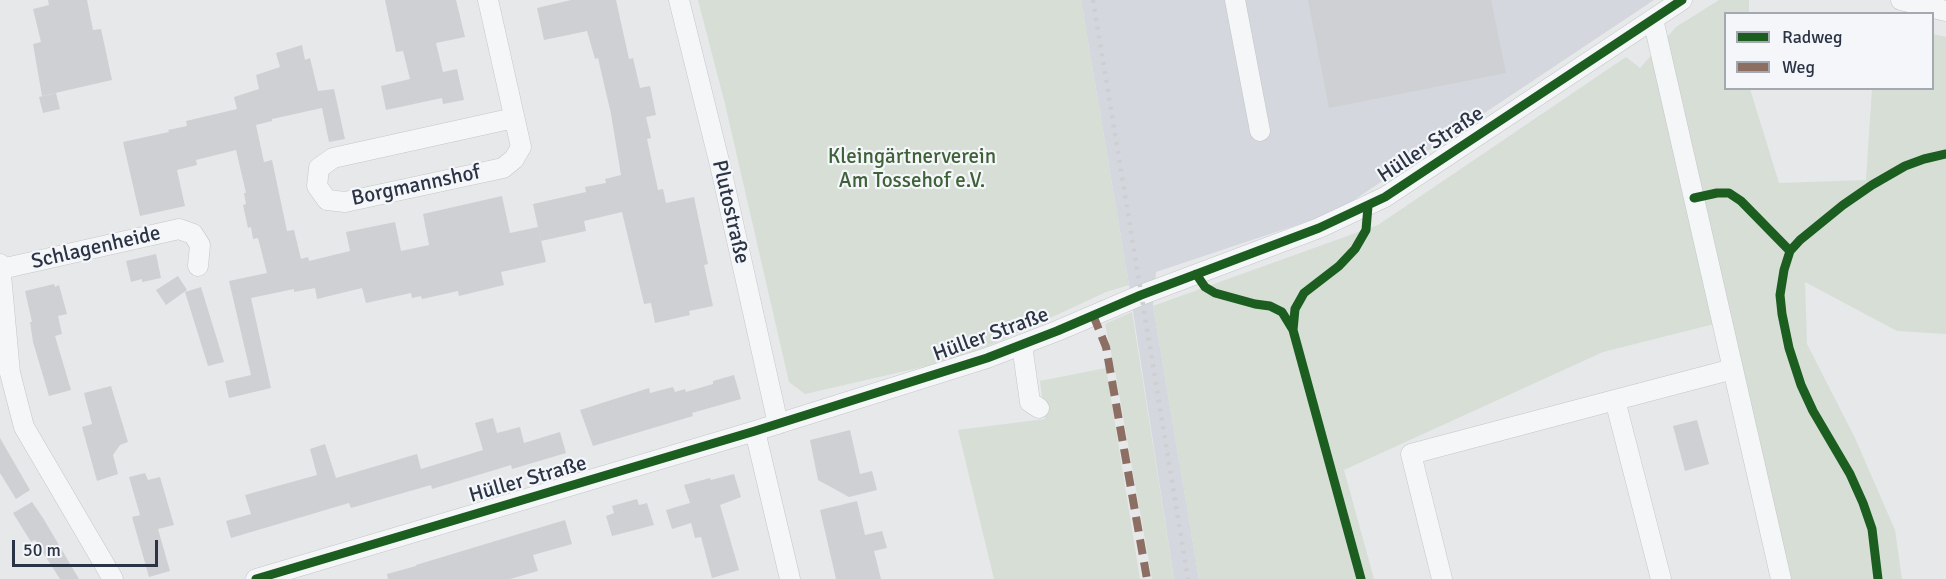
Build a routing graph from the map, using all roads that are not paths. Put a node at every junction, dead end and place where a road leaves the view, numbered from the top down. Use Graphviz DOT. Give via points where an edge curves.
graph roads {
  1 [pos="488,0"];
  2 [pos="679,0"];
  3 [pos="1235,0"];
  4 [pos="1682,0"];
  5 [pos="1901,0"];
  6 [pos="1946,10"];
  7 [pos="1653,19"];
  8 [pos="513,118"];
  9 [pos="1260,132"];
  10 [pos="0,264"];
  11 [pos="198,266"];
  12 [pos="1,269"];
  13 [pos="1022,345"];
  14 [pos="1733,369"];
  15 [pos="5,373"];
  16 [pos="1615,400"];
  17 [pos="1039,408"];
  18 [pos="778,424"];
  19 [pos="755,431"];
  20 [pos="113,579"];
  21 [pos="256,579"];
  22 [pos="790,579"];
  23 [pos="1442,579"];
  24 [pos="1661,579"];
  25 [pos="1781,579"];
  1 -- 8 [label="street, Borgmannshof"];
  2 -- 18 [label="street, Plutostraße"];
  3 -- 9 [label="street"];
  4 -- 7 [label="street, Hüller Straße"];
  5 -- 6 [label="street"];
  7 -- 13 [label="street, Hüller Straße" via="1385,197 1319,228"];
  7 -- 14 [label="street"];
  8 -- 8 [label="street, Borgmannshof" via="333,158 319,168 317,186 327,200 345,202 503,168 521,147"];
  10 -- 12 [label="street, Schlagenheide"];
  11 -- 12 [label="street, Schlagenheide" via="200,245 193,234 179,230"];
  12 -- 15 [label="street, Schlagenheide"];
  13 -- 17 [label="street" via="1030,402"];
  13 -- 18 [label="street, Hüller Straße"];
  14 -- 16 [label="street"];
  14 -- 25 [label="street"];
  15 -- 20 [label="street, Schlagenheide" via="24,427"];
  16 -- 23 [label="street" via="1411,454"];
  16 -- 24 [label="street"];
  18 -- 19 [label="street, Hüller Straße"];
  19 -- 21 [label="street, Hüller Straße"];
  19 -- 22 [label="street"];
}
